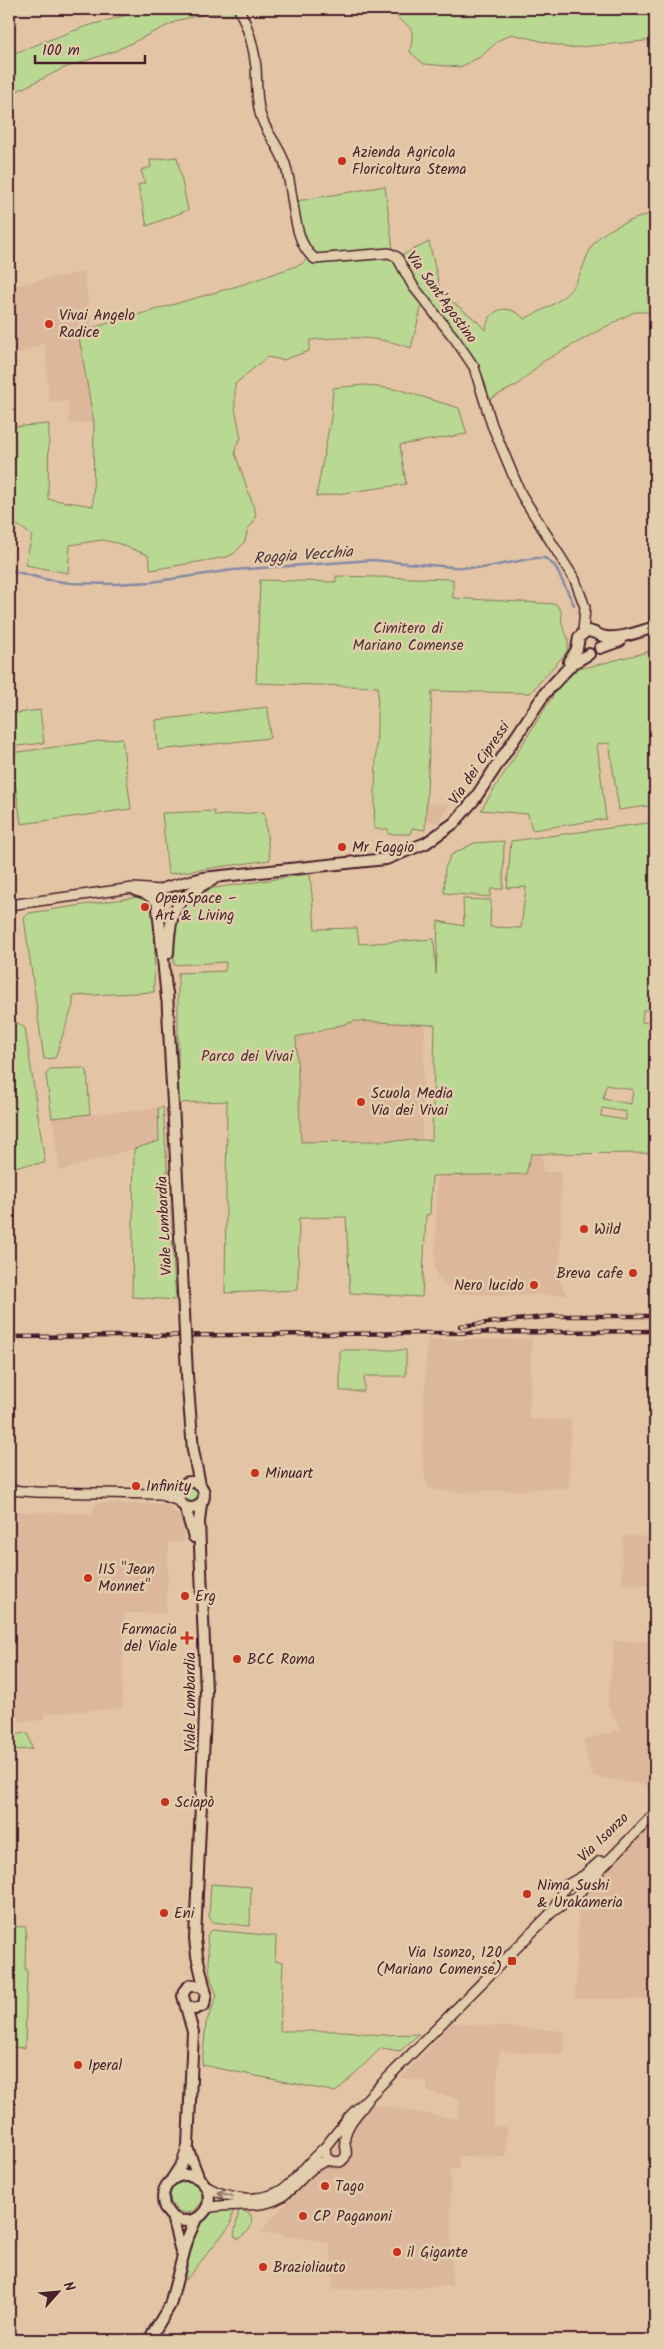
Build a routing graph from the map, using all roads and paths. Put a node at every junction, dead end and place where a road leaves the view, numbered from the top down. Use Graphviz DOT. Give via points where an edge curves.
graph roads {
  1 [pos="239,9"];
  2 [pos="655,627"];
  3 [pos="655,632"];
  4 [pos="592,633"];
  5 [pos="578,644"];
  6 [pos="600,648"];
  7 [pos="589,654"];
  8 [pos="372,859"];
  9 [pos="216,878"];
  10 [pos="173,886"];
  11 [pos="124,890"];
  12 [pos="160,890"];
  13 [pos="159,903"];
  14 [pos="178,904"];
  15 [pos="9,905"];
  16 [pos="167,999"];
  17 [pos="193,1450"];
  18 [pos="200,1485"];
  19 [pos="182,1486"];
  20 [pos="9,1490"];
  21 [pos="36,1492"];
  22 [pos="158,1494"];
  23 [pos="9,1495"];
  24 [pos="182,1504"];
  25 [pos="201,1504"];
  26 [pos="655,1805"];
  27 [pos="200,1810"];
  28 [pos="655,1813"];
  29 [pos="568,1885"];
  30 [pos="569,1897"];
  31 [pos="197,1956"];
  32 [pos="190,1986"];
  33 [pos="205,1990"];
  34 [pos="186,2006"];
  35 [pos="201,2007"];
  36 [pos="193,2032"];
  37 [pos="368,2100"];
  38 [pos="333,2139"];
  39 [pos="344,2142"];
  40 [pos="188,2146"];
  41 [pos="325,2147"];
  42 [pos="330,2160"];
  43 [pos="172,2180"];
  44 [pos="202,2183"];
  45 [pos="206,2208"];
  46 [pos="172,2216"];
  47 [pos="196,2219"];
  48 [pos="182,2261"];
  49 [pos="149,2340"];
  1 -- 4 [label="street, Via Sant'Agostino" via="249,31 260,116 285,161 300,240 315,259 389,253 397,257 413,286 474,367 492,425 521,494 575,580"];
  2 -- 4 [label="main road" via="616,637"];
  3 -- 6 [label="main road"];
  4 -- 5 [label="main road" via="579,637"];
  4 -- 6 [label="main road" via="601,640"];
  5 -- 7 [label="main road" via="583,652"];
  5 -- 8 [label="main road, Via dei Cipressi" via="573,658 538,696 457,813 417,844"];
  6 -- 7 [label="main road"];
  7 -- 8 [label="main road, Via dei Cipressi" via="568,667 545,692 474,800 454,823 414,849"];
  8 -- 9 [label="main road, Via dei Cipressi"];
  9 -- 10 [label="main road, Via dei Cipressi"];
  9 -- 14 [label="main road, Via dei Cipressi" via="186,894"];
  10 -- 12 [label="main road"];
  10 -- 14 [label="main road" via="180,893"];
  11 -- 12 [label="street"];
  11 -- 13 [label="street" via="140,892"];
  11 -- 15 [label="street"];
  12 -- 13 [label="main road"];
  13 -- 14 [label="main road" via="167,909"];
  13 -- 16 [label="main road, Viale Lombardia"];
  14 -- 16 [label="main road, Viale Lombardia" via="168,939"];
  16 -- 17 [label="main road, Viale Lombardia, bridge"];
  17 -- 18 [label="main road, Viale Lombardia"];
  17 -- 19 [label="main road, Viale Lombardia" via="190,1472"];
  18 -- 19 [label="main road" via="194,1482"];
  18 -- 25 [label="main road" via="205,1494"];
  19 -- 22 [label="street" via="169,1493"];
  19 -- 24 [label="main road"];
  20 -- 21 [label="street"];
  21 -- 22 [label="street"];
  21 -- 23 [label="street"];
  22 -- 24 [label="street"];
  24 -- 25 [label="main road" via="195,1508"];
  24 -- 27 [label="main road, Viale Lombardia" via="194,1532 198,1586"];
  25 -- 27 [label="main road, Viale Lombardia" via="206,1691"];
  26 -- 29 [label="street, Via Isonzo" via="594,1867"];
  27 -- 31 [label="main road, Viale Lombardia"];
  28 -- 30 [label="street, Via Isonzo"];
  29 -- 30 [label="street" via="563,1888"];
  29 -- 30 [label="street" via="576,1887"];
  30 -- 37 [label="street, Via Isonzo"];
  31 -- 32 [label="main road"];
  31 -- 33 [label="main road"];
  32 -- 33 [label="main road" via="198,1985"];
  32 -- 34 [label="main road" via="182,1996"];
  33 -- 35 [label="main road" via="206,2001"];
  34 -- 35 [label="main road"];
  34 -- 36 [label="main road"];
  35 -- 36 [label="main road"];
  36 -- 40 [label="main road"];
  37 -- 38 [label="street" via="351,2115"];
  37 -- 39 [label="street" via="348,2128"];
  38 -- 39 [label="street"];
  38 -- 41 [label="street"];
  39 -- 42 [label="street" via="348,2149 345,2158 338,2162"];
  40 -- 43 [label="main road"];
  40 -- 44 [label="main road" via="192,2164"];
  41 -- 42 [label="street" via="325,2154"];
  41 -- 44 [label="street, one-way" via="289,2184 266,2196 236,2197 218,2193"];
  42 -- 45 [label="street" via="318,2164 295,2187 270,2202 254,2206 221,2204"];
  43 -- 44 [label="main road" via="185,2175"];
  43 -- 46 [label="main road" via="166,2186 163,2198 166,2210"];
  44 -- 45 [label="main road" via="208,2193"];
  45 -- 47 [label="main road"];
  46 -- 47 [label="main road" via="184,2221"];
  46 -- 48 [label="main road"];
  47 -- 48 [label="main road"];
  48 -- 49 [label="main road" via="170,2305"];
}
